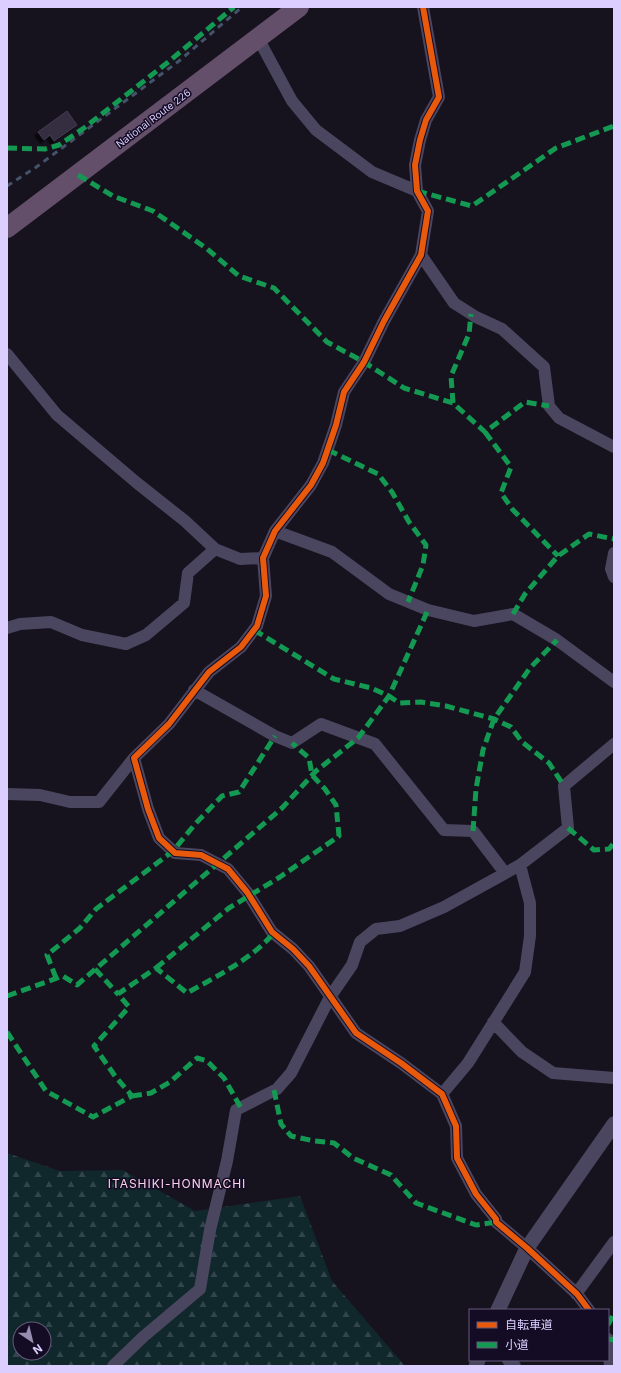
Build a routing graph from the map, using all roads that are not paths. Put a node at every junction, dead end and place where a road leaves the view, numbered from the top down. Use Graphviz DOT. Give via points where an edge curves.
graph roads {
  1 [pos="299,7"];
  2 [pos="423,7"];
  3 [pos="258,38"];
  4 [pos="417,191"];
  5 [pos="7,228"];
  6 [pos="421,255"];
  7 [pos="7,354"];
  8 [pos="614,447"];
  9 [pos="275,531"];
  10 [pos="215,549"];
  11 [pos="614,553"];
  12 [pos="263,558"];
  13 [pos="614,577"];
  14 [pos="7,628"];
  15 [pos="614,679"];
  16 [pos="194,690"];
  17 [pos="614,744"];
  18 [pos="134,758"];
  19 [pos="7,794"];
  20 [pos="520,865"];
  21 [pos="505,873"];
  22 [pos="330,997"];
  23 [pos="493,1022"];
  24 [pos="614,1078"];
  25 [pos="442,1094"];
  26 [pos="614,1124"];
  27 [pos="614,1242"];
  28 [pos="527,1248"];
  29 [pos="576,1294"];
  30 [pos="498,1309"];
  31 [pos="588,1309"];
  32 [pos="609,1352"];
  33 [pos="114,1366"];
  34 [pos="610,1366"];
  1 -- 3 [label="highway, National Route 226"];
  2 -- 4 [label="street" via="440,97 426,120 420,140 415,165"];
  3 -- 4 [label="street" via="292,101 316,130 372,172"];
  3 -- 5 [label="highway, National Route 226"];
  4 -- 6 [label="street" via="428,211"];
  6 -- 8 [label="street" via="454,303 502,329 544,367 549,406 559,418"];
  6 -- 9 [label="street" via="364,362 344,392 323,463 311,485"];
  7 -- 10 [label="street" via="57,415"];
  9 -- 12 [label="street"];
  9 -- 15 [label="street" via="332,552 389,594 428,610 474,621 513,614"];
  10 -- 12 [label="street" via="240,559"];
  10 -- 14 [label="street" via="188,573 184,603 146,635 126,644 82,635 51,622 20,624"];
  11 -- 13 [label="street" via="611,569"];
  12 -- 16 [label="street" via="266,596 257,626 241,647 209,672"];
  16 -- 18 [label="street" via="169,724"];
  16 -- 21 [label="street" via="292,743 321,724 375,744 444,830 473,831"];
  17 -- 20 [label="street" via="564,786 568,828"];
  18 -- 19 [label="street" via="99,802 70,802 40,795"];
  18 -- 22 [label="street" via="148,809 160,838 175,853 201,855 228,869 247,892 272,932 309,966"];
  20 -- 21 [label="street"];
  20 -- 23 [label="street" via="530,903 530,936 525,972"];
  21 -- 22 [label="street" via="444,907 400,926 376,929 360,942 352,965"];
  22 -- 25 [label="street" via="356,1033"];
  22 -- 33 [label="street" via="291,1072 277,1089 236,1110 228,1161 210,1230 200,1289 143,1337"];
  23 -- 24 [label="street" via="522,1052 553,1073"];
  23 -- 25 [label="street" via="468,1063"];
  25 -- 28 [label="street" via="456,1126 457,1158 473,1188 496,1222"];
  26 -- 28 [label="street"];
  27 -- 29 [label="street"];
  28 -- 29 [label="street"];
  28 -- 30 [label="street"];
  29 -- 31 [label="street"];
  32 -- 34 [label="street"];
}
